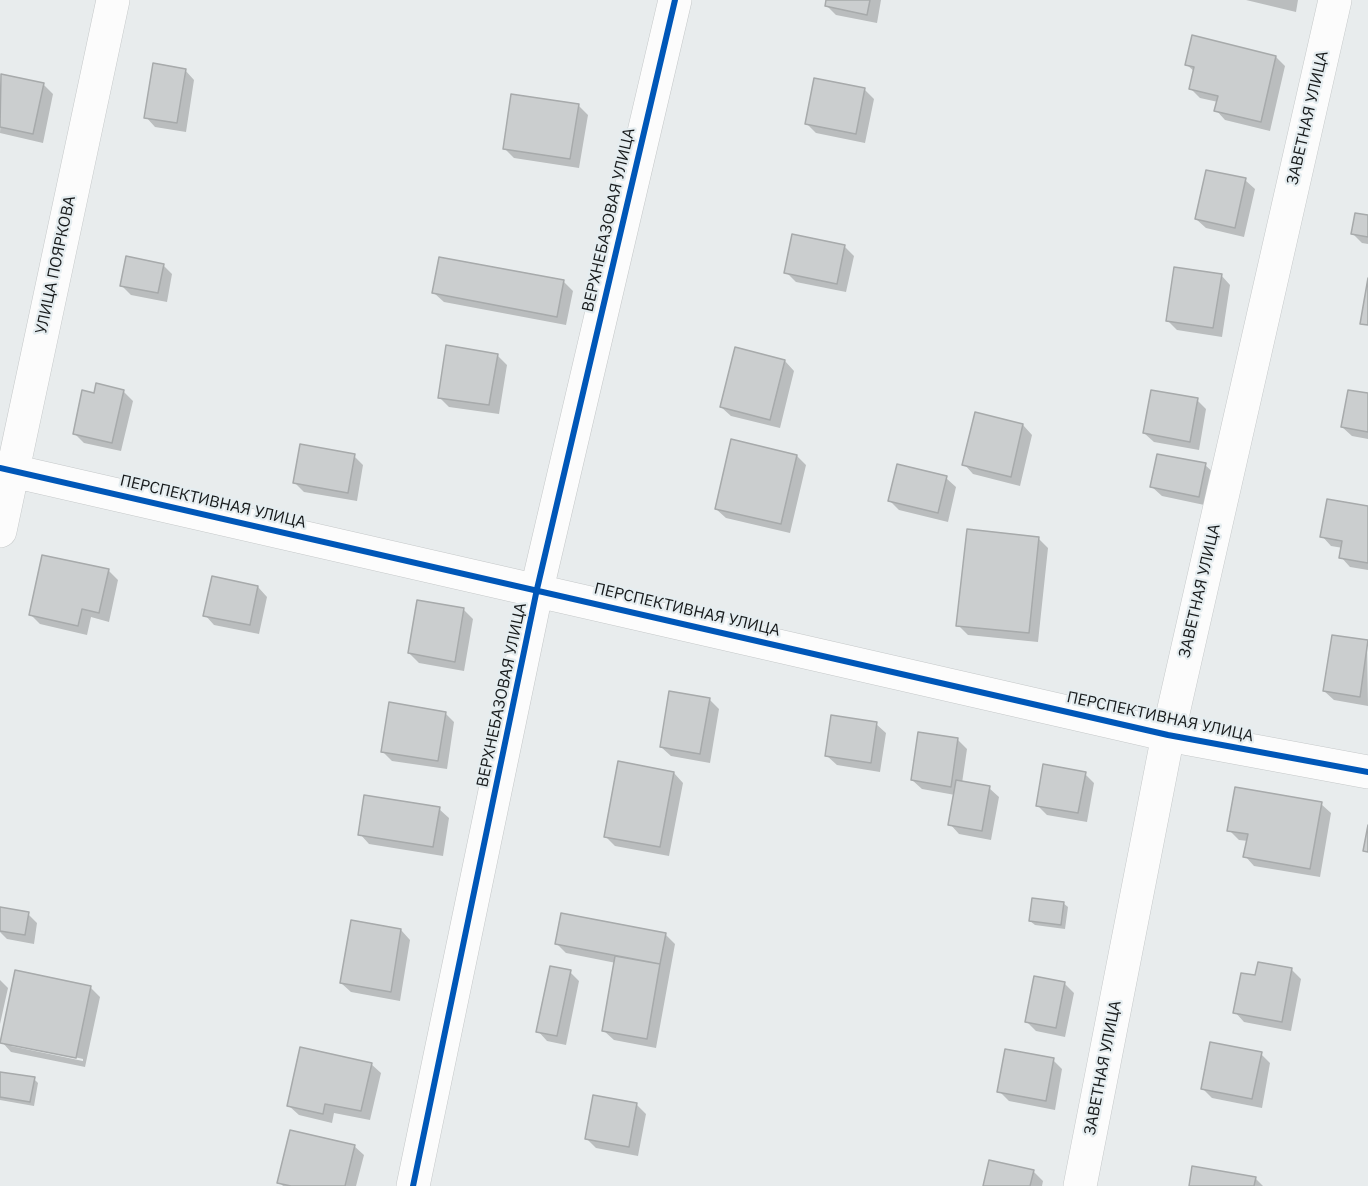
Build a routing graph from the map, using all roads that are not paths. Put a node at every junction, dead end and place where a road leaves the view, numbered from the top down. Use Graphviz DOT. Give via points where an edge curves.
graph roads {
  1 [pos="113,0"];
  2 [pos="675,0"];
  3 [pos="1335,0"];
  4 [pos="7,469"];
  5 [pos="0,531"];
  6 [pos="537,589"];
  7 [pos="1168,735"];
  8 [pos="1368,772"];
  9 [pos="413,1186"];
  10 [pos="1080,1186"];
  1 -- 4 [label="street, УЛИЦА ПОЯРКОВА"];
  2 -- 6 [label="street, ВЕРХНЕБАЗОВАЯ УЛИЦА"];
  3 -- 7 [label="street, ЗАВЕТНАЯ УЛИЦА"];
  4 -- 5 [label="street, УЛИЦА ПОЯРКОВА"];
  4 -- 6 [label="street, ПЕРСПЕКТИВНАЯ УЛИЦА"];
  6 -- 7 [label="street, ПЕРСПЕКТИВНАЯ УЛИЦА"];
  6 -- 9 [label="street, ВЕРХНЕБАЗОВАЯ УЛИЦА"];
  7 -- 8 [label="street, ПЕРСПЕКТИВНАЯ УЛИЦА"];
  7 -- 10 [label="street, ЗАВЕТНАЯ УЛИЦА"];
}
